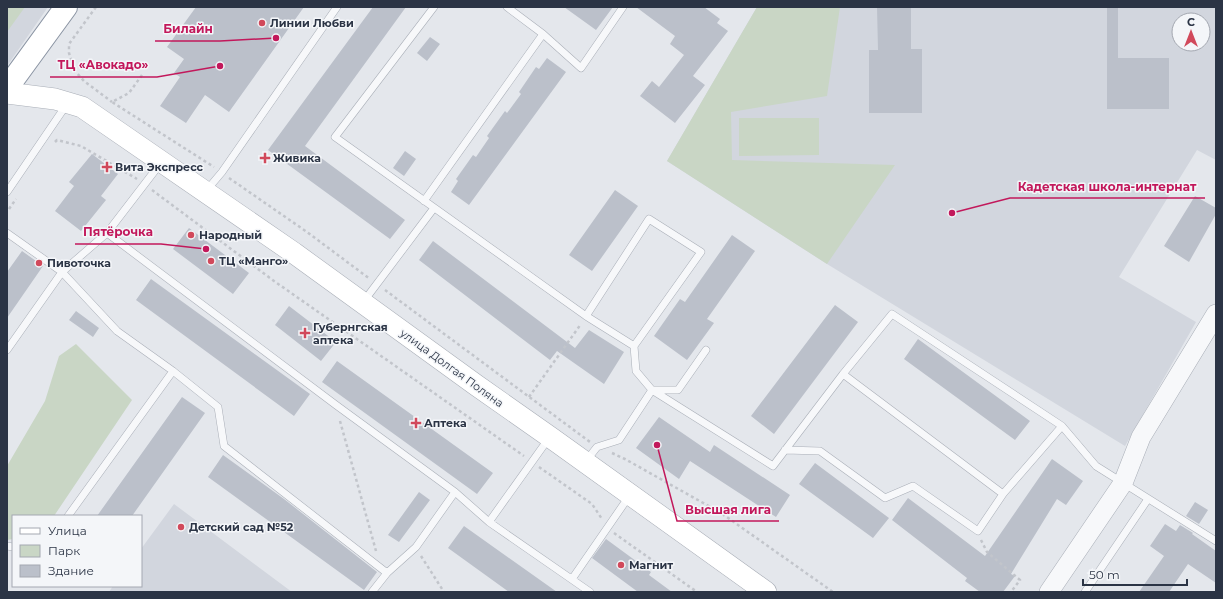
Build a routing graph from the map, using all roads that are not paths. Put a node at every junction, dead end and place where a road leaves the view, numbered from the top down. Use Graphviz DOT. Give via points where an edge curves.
graph roads {
  1 [pos="66,7"];
  2 [pos="337,7"];
  3 [pos="434,7"];
  4 [pos="507,7"];
  5 [pos="623,7"];
  6 [pos="543,34"];
  7 [pos="7,88"];
  8 [pos="7,93"];
  9 [pos="68,103"];
  10 [pos="161,162"];
  11 [pos="7,192"];
  12 [pos="205,192"];
  13 [pos="424,201"];
  14 [pos="434,208"];
  15 [pos="7,233"];
  16 [pos="107,233"];
  17 [pos="62,272"];
  18 [pos="362,303"];
  19 [pos="1216,314"];
  20 [pos="586,316"];
  21 [pos="634,346"];
  22 [pos="7,350"];
  23 [pos="706,350"];
  24 [pos="173,371"];
  25 [pos="843,374"];
  26 [pos="652,390"];
  27 [pos="1062,426"];
  28 [pos="550,437"];
  29 [pos="785,450"];
  30 [pos="591,455"];
  31 [pos="1123,483"];
  32 [pos="455,492"];
  33 [pos="1003,494"];
  34 [pos="630,495"];
  35 [pos="1148,499"];
  36 [pos="69,515"];
  37 [pos="489,522"];
  38 [pos="1216,541"];
  39 [pos="387,573"];
  40 [pos="572,579"];
  41 [pos="372,592"];
  42 [pos="590,592"];
  43 [pos="766,592"];
  44 [pos="1049,592"];
  45 [pos="1085,592"];
  1 -- 7 [label="highway"];
  2 -- 12 [label="lane" via="222,172"];
  3 -- 13 [label="lane" via="335,137"];
  4 -- 6 [label="lane"];
  5 -- 6 [label="lane" via="581,68"];
  6 -- 13 [label="lane"];
  8 -- 9 [label="main road, улица Долгая Поляна"];
  9 -- 10 [label="main road, улица Долгая Поляна" via="82,107"];
  9 -- 11 [label="lane"];
  10 -- 12 [label="main road, улица Долгая Поляна"];
  10 -- 16 [label="lane"];
  12 -- 18 [label="main road, улица Долгая Поляна"];
  13 -- 14 [label="lane"];
  14 -- 18 [label="lane"];
  14 -- 20 [label="lane"];
  15 -- 17 [label="lane"];
  16 -- 17 [label="lane"];
  16 -- 32 [label="lane"];
  17 -- 22 [label="lane"];
  17 -- 24 [label="lane" via="117,331"];
  18 -- 28 [label="main road, улица Долгая Поляна"];
  19 -- 31 [label="street" via="1141,437"];
  20 -- 21 [label="lane"];
  20 -- 21 [label="lane" via="649,219 701,252"];
  21 -- 26 [label="lane" via="636,371"];
  23 -- 26 [label="lane" via="678,390"];
  24 -- 36 [label="lane"];
  24 -- 39 [label="lane" via="218,408 224,446"];
  25 -- 27 [label="lane" via="892,314"];
  25 -- 29 [label="lane"];
  25 -- 33 [label="lane"];
  26 -- 29 [label="lane" via="773,466"];
  26 -- 30 [label="lane" via="619,440"];
  27 -- 31 [label="lane" via="1096,466"];
  27 -- 33 [label="lane"];
  28 -- 30 [label="main road, улица Долгая Поляна"];
  28 -- 37 [label="lane"];
  29 -- 33 [label="lane" via="820,452 886,498 913,486 978,531"];
  30 -- 34 [label="main road, улица Долгая Поляна"];
  31 -- 35 [label="lane"];
  31 -- 44 [label="street"];
  32 -- 37 [label="lane"];
  32 -- 39 [label="lane" via="416,547"];
  34 -- 40 [label="lane"];
  34 -- 43 [label="main road, улица Долгая Поляна"];
  35 -- 38 [label="lane"];
  35 -- 45 [label="lane"];
  37 -- 40 [label="lane"];
  39 -- 41 [label="lane"];
  40 -- 42 [label="lane"];
}
